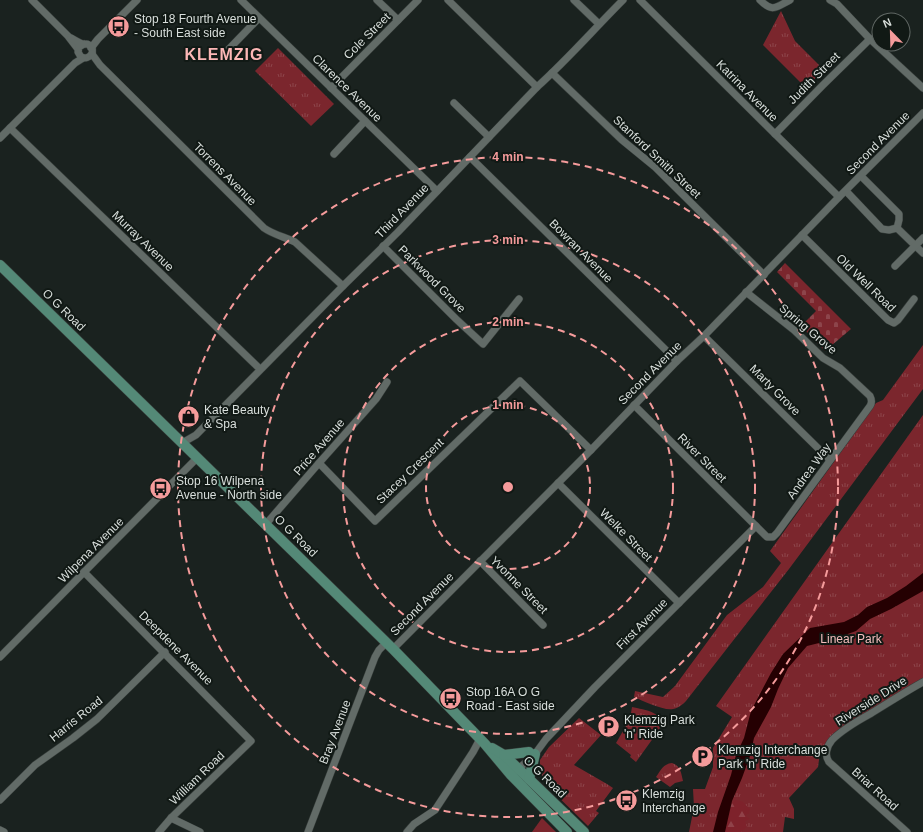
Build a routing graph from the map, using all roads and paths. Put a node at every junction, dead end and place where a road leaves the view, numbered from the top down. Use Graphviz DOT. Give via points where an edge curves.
graph roads {
  1 [pos="32,0"];
  2 [pos="137,0"];
  3 [pos="241,0"];
  4 [pos="377,0"];
  5 [pos="418,0"];
  6 [pos="448,0"];
  7 [pos="574,0"];
  8 [pos="623,0"];
  9 [pos="640,0"];
  10 [pos="760,0"];
  11 [pos="790,0"];
  12 [pos="830,0"];
  13 [pos="259,18"];
  14 [pos="398,20"];
  15 [pos="599,24"];
  16 [pos="870,39"];
  17 [pos="85,51"];
  18 [pos="226,52"];
  19 [pos="552,73"];
  20 [pos="537,87"];
  21 [pos="331,88"];
  22 [pos="923,88"];
  23 [pos="454,103"];
  24 [pos="923,113"];
  25 [pos="365,121"];
  26 [pos="10,128"];
  27 [pos="775,134"];
  28 [pos="489,137"];
  29 [pos="0,138"];
  30 [pos="334,154"];
  31 [pos="470,157"];
  32 [pos="861,176"];
  33 [pos="437,191"];
  34 [pos="846,191"];
  35 [pos="839,197"];
  36 [pos="897,228"];
  37 [pos="802,235"];
  38 [pos="923,238"];
  39 [pos="383,246"];
  40 [pos="916,246"];
  41 [pos="923,253"];
  42 [pos="0,265"];
  43 [pos="895,266"];
  44 [pos="764,275"];
  45 [pos="343,286"];
  46 [pos="746,292"];
  47 [pos="519,299"];
  48 [pos="914,299"];
  49 [pos="704,336"];
  50 [pos="677,361"];
  51 [pos="260,369"];
  52 [pos="386,382"];
  53 [pos="872,400"];
  54 [pos="634,406"];
  55 [pos="196,435"];
  56 [pos="182,443"];
  57 [pos="591,450"];
  58 [pos="194,455"];
  59 [pos="830,460"];
  60 [pos="319,463"];
  61 [pos="558,483"];
  62 [pos="266,524"];
  63 [pos="756,526"];
  64 [pos="480,561"];
  65 [pos="84,572"];
  66 [pos="679,603"];
  67 [pos="543,625"];
  68 [pos="390,646"];
  69 [pos="165,652"];
  70 [pos="0,657"];
  71 [pos="923,682"];
  72 [pos="251,741"];
  73 [pos="483,741"];
  74 [pos="532,753"];
  75 [pos="504,755"];
  76 [pos="829,762"];
  77 [pos="515,770"];
  78 [pos="529,779"];
  79 [pos="0,800"];
  80 [pos="171,818"];
  81 [pos="0,830"];
  82 [pos="583,831"];
  83 [pos="4,832"];
  84 [pos="159,832"];
  85 [pos="200,832"];
  86 [pos="308,832"];
  87 [pos="407,832"];
  88 [pos="567,832"];
  89 [pos="907,832"];
  1 -- 17 [label="street, Torrens Avenue"];
  2 -- 17 [label="street"];
  3 -- 13 [label="street, Clarence Avenue"];
  4 -- 14 [label="street"];
  5 -- 14 [label="street, Cole Street"];
  6 -- 20 [label="street"];
  7 -- 15 [label="street"];
  8 -- 15 [label="street, Third Avenue"];
  9 -- 27 [label="street, Katrina Avenue"];
  10 -- 11 [label="street" via="767,7 776,8"];
  12 -- 16 [label="street" via="837,4"];
  13 -- 18 [label="street"];
  13 -- 21 [label="street, Clarence Avenue"];
  14 -- 21 [label="street, Cole Street"];
  15 -- 19 [label="street, Third Avenue"];
  16 -- 22 [label="street"];
  16 -- 27 [label="street, Judith Street"];
  17 -- 26 [label="street"];
  17 -- 45 [label="street, Torrens Avenue" via="264,228 295,242"];
  19 -- 20 [label="street, Third Avenue"];
  19 -- 44 [label="street, Stanford Smith Street" via="622,140 655,167"];
  20 -- 28 [label="street, Third Avenue"];
  21 -- 25 [label="street, Clarence Avenue"];
  23 -- 28 [label="street"];
  24 -- 32 [label="street, Second Avenue"];
  25 -- 30 [label="street"];
  25 -- 33 [label="street, Clarence Avenue"];
  26 -- 29 [label="street"];
  26 -- 51 [label="street, Murray Avenue"];
  27 -- 35 [label="street, Katrina Avenue"];
  28 -- 31 [label="street, Third Avenue"];
  31 -- 33 [label="street, Third Avenue"];
  31 -- 50 [label="street, Bowran Avenue"];
  32 -- 34 [label="street, Second Avenue"];
  32 -- 36 [label="street" via="899,214"];
  33 -- 39 [label="street, Third Avenue"];
  34 -- 35 [label="street, Second Avenue"];
  34 -- 36 [label="street" via="882,229"];
  35 -- 37 [label="street, Second Avenue"];
  36 -- 40 [label="street"];
  37 -- 44 [label="street, Second Avenue"];
  37 -- 48 [label="street, Old Well Road" via="888,320 894,323 898,320"];
  38 -- 40 [label="street"];
  39 -- 45 [label="street, Third Avenue"];
  39 -- 47 [label="street, Parkwood Grove" via="483,344"];
  40 -- 41 [label="street"];
  40 -- 43 [label="street"];
  42 -- 56 [label="main road, O G Road"];
  44 -- 46 [label="street, Second Avenue"];
  45 -- 51 [label="street, Third Avenue"];
  46 -- 49 [label="street, Second Avenue"];
  46 -- 53 [label="street, Spring Grove" via="794,330 823,358 840,368"];
  49 -- 50 [label="street, Second Avenue"];
  49 -- 59 [label="street, Marty Grove"];
  50 -- 54 [label="street, Second Avenue"];
  51 -- 55 [label="street, Third Avenue"];
  52 -- 60 [label="street, Price Avenue" via="376,399"];
  53 -- 59 [label="street, Andrea Way" via="872,404"];
  54 -- 57 [label="street, Second Avenue"];
  54 -- 63 [label="street, River Street"];
  55 -- 56 [label="street, Third Avenue"];
  55 -- 58 [label="street, Third Avenue"];
  56 -- 58 [label="main road, O G Road"];
  57 -- 60 [label="street, Stacey Crescent" via="520,381 375,521"];
  57 -- 61 [label="street, Second Avenue"];
  58 -- 62 [label="main road, O G Road"];
  58 -- 65 [label="street, Wilpena Avenue"];
  59 -- 63 [label="street, Andrea Way" via="777,533 767,537"];
  60 -- 62 [label="street, Price Avenue"];
  61 -- 64 [label="street, Second Avenue"];
  61 -- 66 [label="street, Welke Street"];
  62 -- 68 [label="main road, O G Road"];
  63 -- 66 [label="street, First Avenue"];
  64 -- 67 [label="street, Yvonne Street"];
  64 -- 68 [label="street, Second Avenue"];
  65 -- 69 [label="street, Deepdene Avenue"];
  65 -- 70 [label="street, Wilpena Avenue"];
  66 -- 74 [label="street, First Avenue"];
  68 -- 73 [label="main road, O G Road"];
  68 -- 86 [label="street, Bray Avenue" via="379,650 375,657"];
  69 -- 72 [label="street, Deepdene Avenue"];
  69 -- 79 [label="street, Harris Road" via="97,719 35,765"];
  71 -- 76 [label="street, Riverside Drive" via="833,739 826,752"];
  72 -- 80 [label="street, William Road"];
  73 -- 75 [label="main road, O G Road"];
  73 -- 77 [label="main road, O G Road"];
  73 -- 87 [label="street" via="435,810"];
  74 -- 75 [label="main road"];
  74 -- 77 [label="street, First Avenue"];
  74 -- 78 [label="main road"];
  75 -- 77 [label="main road, O G Road"];
  76 -- 89 [label="street, Briar Road"];
  77 -- 78 [label="main road, O G Road"];
  77 -- 88 [label="main road, O G Road"];
  78 -- 82 [label="main road, O G Road"];
  80 -- 84 [label="street, William Road"];
  80 -- 85 [label="street"];
  81 -- 83 [label="street"];
}
